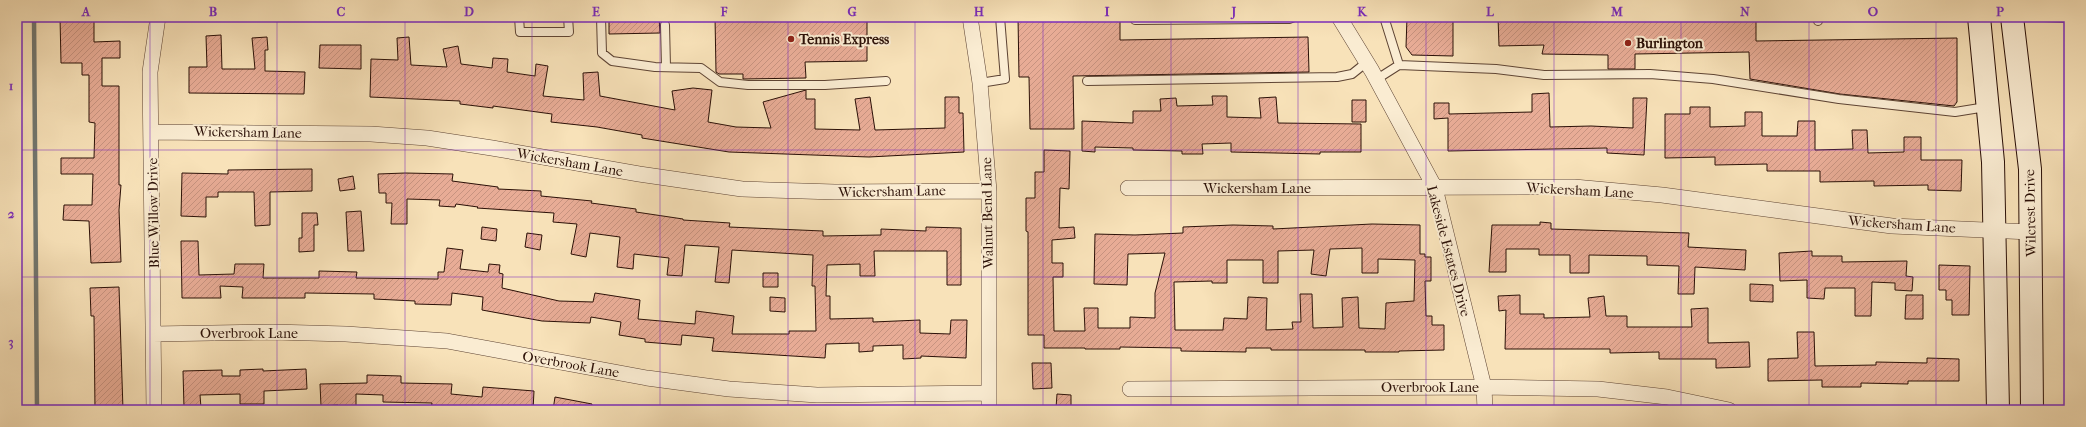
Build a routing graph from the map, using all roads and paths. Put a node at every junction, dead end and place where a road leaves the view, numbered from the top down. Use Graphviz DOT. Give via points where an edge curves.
graph roads {
  1 [pos="158,17"];
  2 [pos="519,17"];
  3 [pos="568,17"];
  4 [pos="600,17"];
  5 [pos="970,17"];
  6 [pos="1000,17"];
  7 [pos="1135,17"];
  8 [pos="1294,17"];
  9 [pos="1339,17"];
  10 [pos="1384,17"];
  11 [pos="2012,17"];
  12 [pos="2044,17"];
  13 [pos="1979,18"];
  14 [pos="2069,18"];
  15 [pos="665,25"];
  16 [pos="2017,58"];
  17 [pos="1367,62"];
  18 [pos="1399,65"];
  19 [pos="666,67"];
  20 [pos="1377,80"];
  21 [pos="886,81"];
  22 [pos="1087,81"];
  23 [pos="980,83"];
  24 [pos="1987,107"];
  25 [pos="152,132"];
  26 [pos="1128,188"];
  27 [pos="1435,188"];
  28 [pos="988,190"];
  29 [pos="1995,230"];
  30 [pos="2031,232"];
  31 [pos="153,334"];
  32 [pos="1484,387"];
  33 [pos="1130,389"];
  34 [pos="989,393"];
  35 [pos="154,410"];
  36 [pos="989,410"];
  37 [pos="1485,410"];
  38 [pos="1729,410"];
  39 [pos="1998,410"];
  40 [pos="2032,410"];
  1 -- 25 [label="street, Blue Willow Drive" via="150,72"];
  2 -- 3 [label="lane" via="520,32 569,32"];
  4 -- 19 [label="lane" via="602,53 612,61"];
  5 -- 23 [label="street, Walnut Bend Lane"];
  6 -- 23 [label="lane" via="1005,79"];
  7 -- 8 [label="lane" via="1135,20"];
  9 -- 17 [label="street, Lakeside Estates Drive"];
  10 -- 18 [label="lane"];
  11 -- 16 [label="main road, Wilcrest Drive"];
  12 -- 14 [label="lane"];
  13 -- 16 [label="main road" via="1995,21"];
  13 -- 24 [label="main road"];
  15 -- 19 [label="lane"];
  16 -- 30 [label="main road, Wilcrest Drive" via="2030,169"];
  17 -- 20 [label="street, Lakeside Estates Drive"];
  17 -- 22 [label="lane" via="1352,74 1337,77"];
  18 -- 20 [label="lane"];
  18 -- 24 [label="lane" via="1496,69 1544,75 1650,74 1713,79 1839,99 1955,112"];
  19 -- 21 [label="lane" via="701,68 720,82 748,85"];
  20 -- 27 [label="street, Lakeside Estates Drive"];
  23 -- 28 [label="street, Walnut Bend Lane"];
  24 -- 29 [label="main road" via="1993,162"];
  25 -- 28 [label="street, Wickersham Lane" via="371,134 427,138 742,189 835,192"];
  25 -- 31 [label="street, Blue Willow Drive"];
  26 -- 27 [label="street, Wickersham Lane"];
  27 -- 29 [label="street, Wickersham Lane" via="1574,187 1662,195 1892,226"];
  27 -- 32 [label="street, Lakeside Estates Drive"];
  28 -- 34 [label="street, Walnut Bend Lane"];
  29 -- 30 [label="street, Wickersham Lane"];
  29 -- 39 [label="main road"];
  30 -- 40 [label="main road, Wilcrest Drive"];
  31 -- 34 [label="street, Overbrook Lane" via="331,333 447,341 647,378 758,391 817,395"];
  31 -- 35 [label="street, Blue Willow Drive"];
  32 -- 33 [label="street, Overbrook Lane"];
  32 -- 37 [label="street, Lakeside Estates Drive"];
  32 -- 38 [label="street, Overbrook Lane" via="1598,389 1667,397"];
  34 -- 36 [label="street, Walnut Bend Lane"];
}
